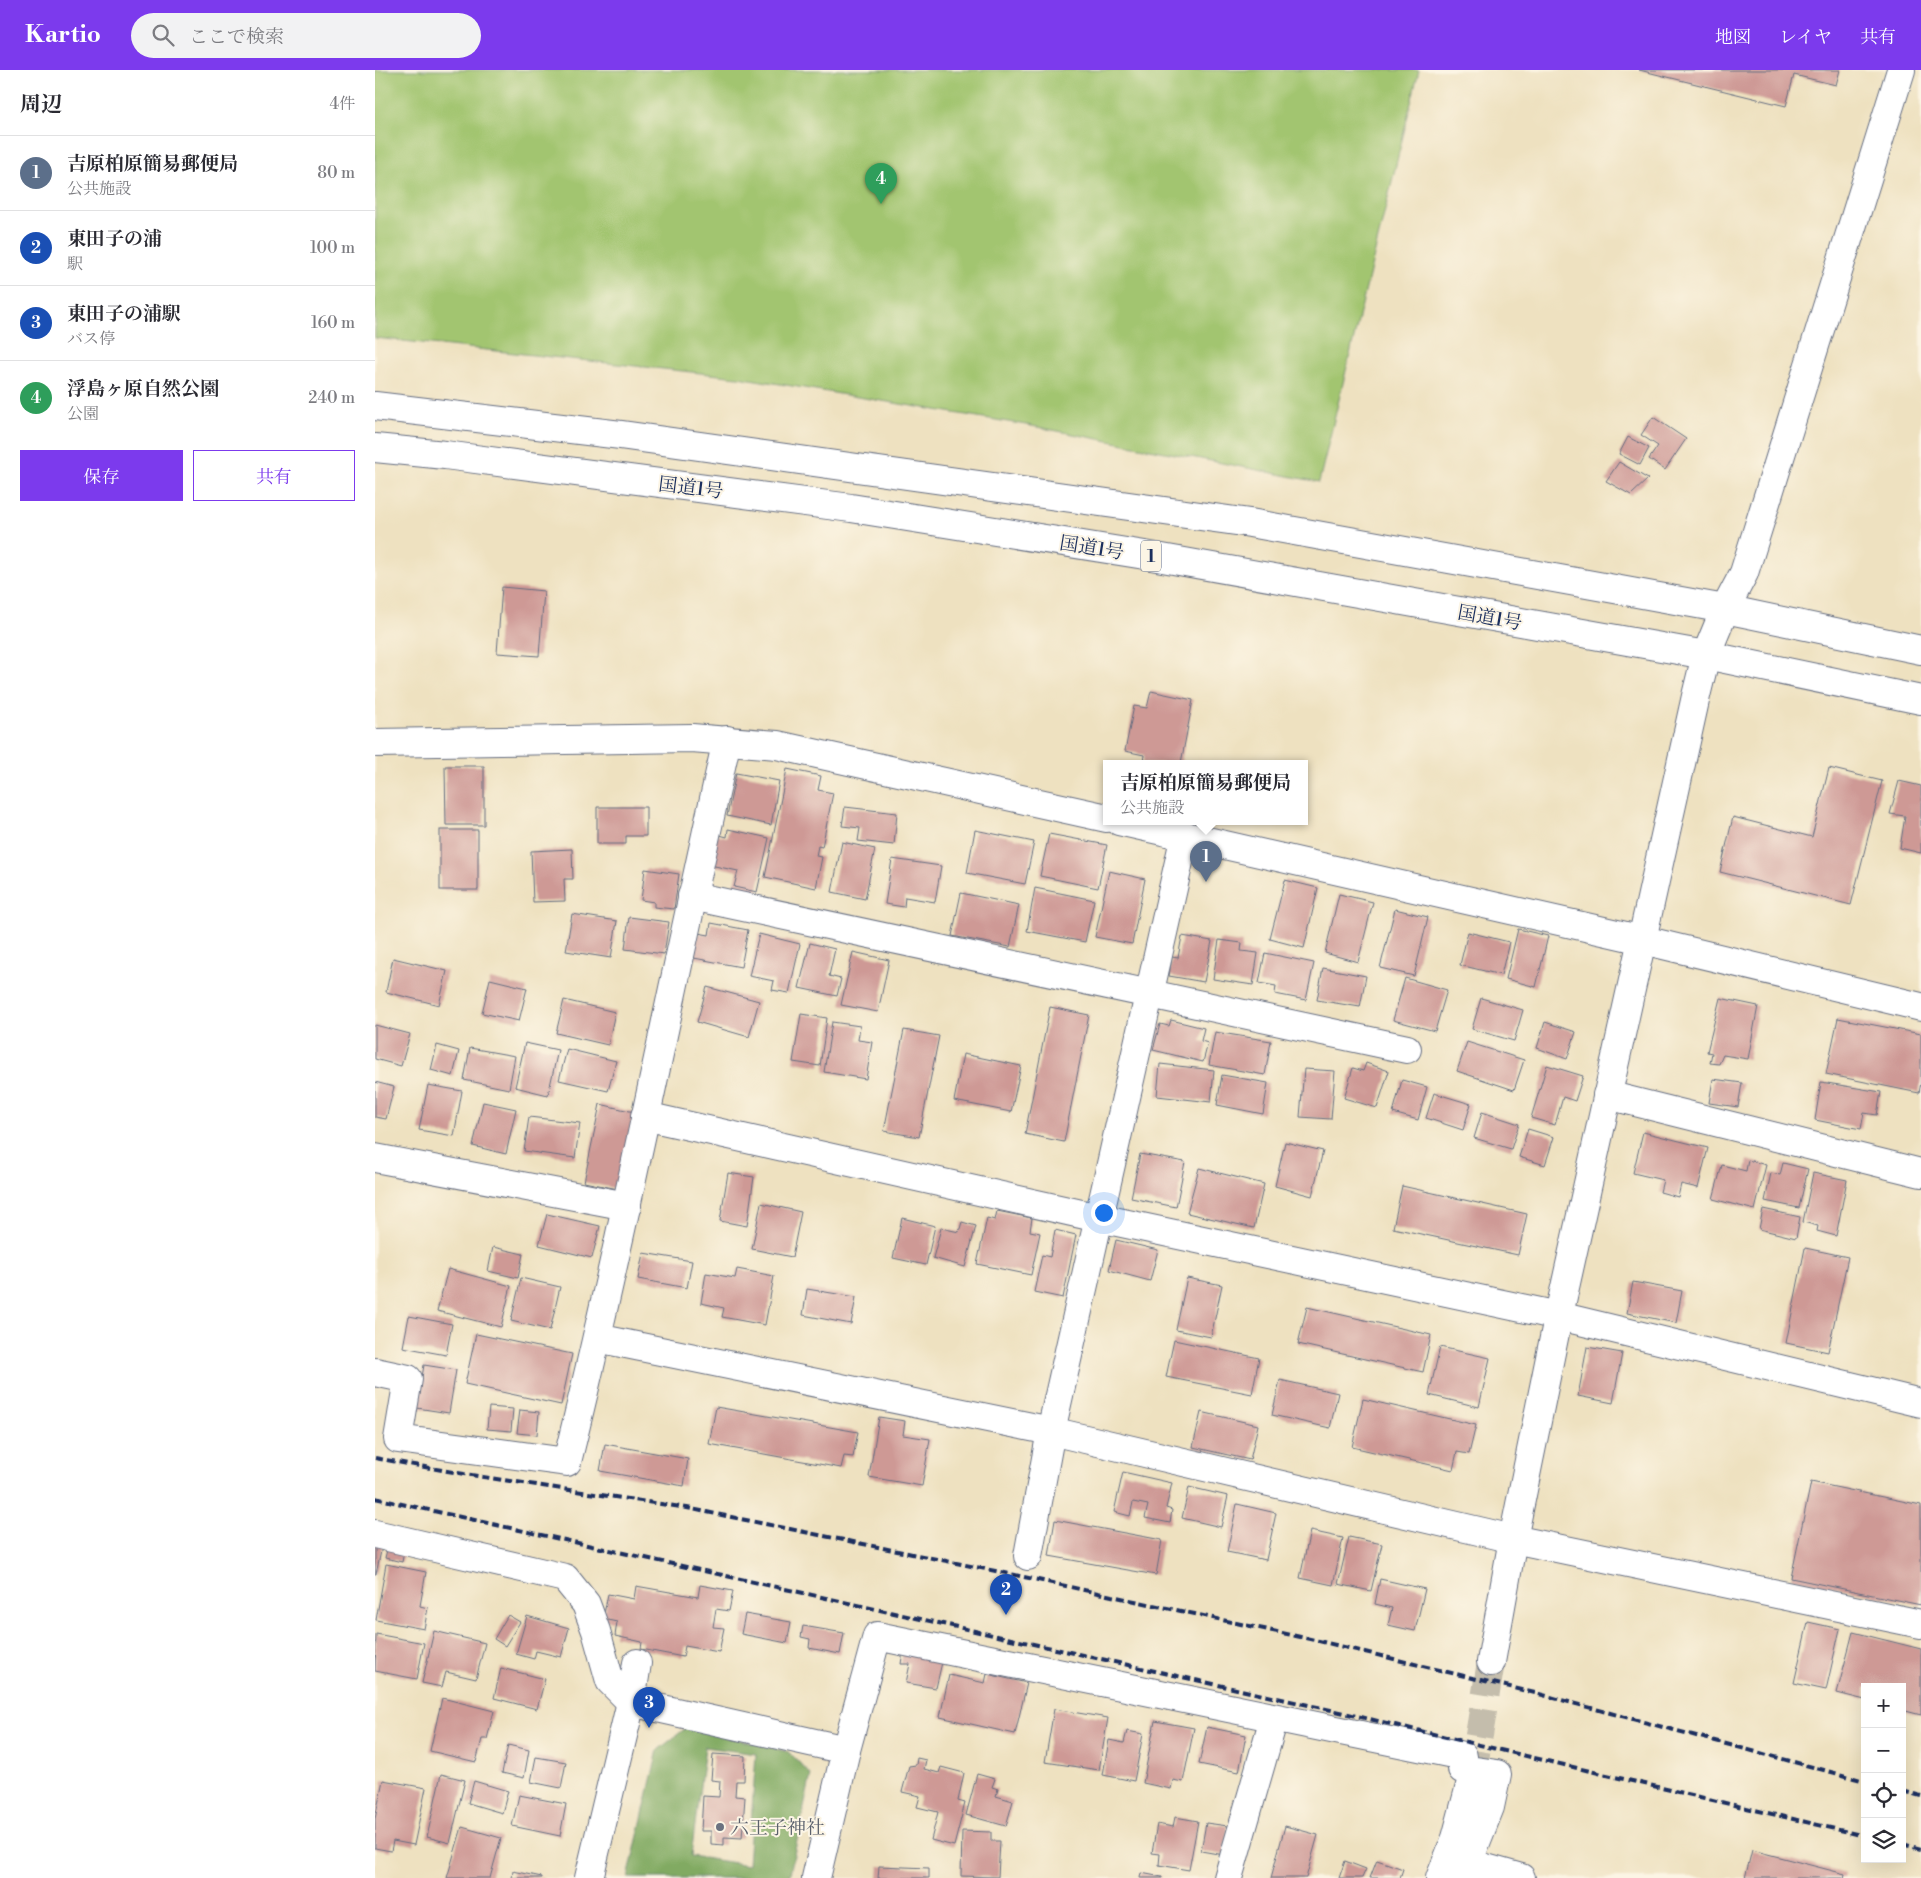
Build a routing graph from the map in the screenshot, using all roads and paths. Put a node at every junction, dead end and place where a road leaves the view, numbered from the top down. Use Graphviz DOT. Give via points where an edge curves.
graph roads {
  1 [pos="1901,70"];
  2 [pos="375,406"];
  3 [pos="375,448"];
  4 [pos="1725,609"];
  5 [pos="1921,650"];
  6 [pos="1706,655"];
  7 [pos="1921,700"];
  8 [pos="727,740"];
  9 [pos="375,744"];
  10 [pos="1103,817"];
  11 [pos="1138,825"];
  12 [pos="1185,835"];
  13 [pos="692,896"];
  14 [pos="1643,940"];
  15 [pos="1149,993"];
  16 [pos="1921,1007"];
  17 [pos="1407,1049"];
  18 [pos="1607,1095"];
  19 [pos="645,1116"];
  20 [pos="375,1158"];
  21 [pos="1921,1173"];
  22 [pos="627,1206"];
  23 [pos="1099,1218"];
  24 [pos="1559,1316"];
  25 [pos="597,1338"];
  26 [pos="375,1372"];
  27 [pos="1921,1403"];
  28 [pos="1051,1431"];
  29 [pos="375,1534"];
  30 [pos="1513,1539"];
  31 [pos="1028,1556"];
  32 [pos="1921,1624"];
  33 [pos="1491,1662"];
  34 [pos="637,1663"];
  35 [pos="631,1702"];
  36 [pos="1274,1718"];
  37 [pos="846,1750"];
  38 [pos="1472,1778"];
  39 [pos="1465,1870"];
  40 [pos="589,1878"];
  41 [pos="816,1878"];
  42 [pos="1228,1878"];
  43 [pos="1440,1878"];
  44 [pos="1521,1878"];
  1 -- 4 [label="main road" via="1744,573"];
  2 -- 4 [label="main road" via="630,436 1251,523"];
  3 -- 6 [label="main road, 国道1号 / 1" via="851,508 1151,556"];
  4 -- 5 [label="main road"];
  4 -- 6 [label="main road"];
  6 -- 7 [label="main road, 国道1号 / 1"];
  6 -- 14 [label="main road"];
  8 -- 9 [label="main road"];
  8 -- 10 [label="main road" via="777,745"];
  8 -- 13 [label="main road"];
  11 -- 12 [label="main road"];
  12 -- 14 [label="main road"];
  12 -- 15 [label="main road"];
  13 -- 15 [label="main road"];
  13 -- 19 [label="main road"];
  14 -- 16 [label="main road"];
  14 -- 18 [label="main road"];
  15 -- 17 [label="main road"];
  15 -- 23 [label="main road"];
  18 -- 21 [label="main road"];
  18 -- 24 [label="main road"];
  19 -- 22 [label="main road"];
  19 -- 23 [label="main road"];
  20 -- 22 [label="main road"];
  22 -- 25 [label="main road"];
  23 -- 24 [label="main road"];
  23 -- 28 [label="main road"];
  24 -- 27 [label="main road"];
  24 -- 30 [label="main road"];
  25 -- 26 [label="main road" via="567,1462 398,1439 408,1379"];
  25 -- 28 [label="main road"];
  28 -- 30 [label="main road"];
  28 -- 31 [label="main road"];
  29 -- 35 [label="main road" via="565,1578 586,1604 609,1681"];
  30 -- 32 [label="main road"];
  30 -- 33 [label="main road"];
  34 -- 35 [label="main road"];
  35 -- 37 [label="main road"];
  35 -- 40 [label="main road"];
  36 -- 37 [label="main road" via="877,1636"];
  36 -- 39 [label="main road" via="1463,1756 1462,1769 1497,1774 1489,1806"];
  36 -- 42 [label="main road"];
  37 -- 41 [label="main road"];
  38 -- 43 [label="main road" via="1456,1838"];
  39 -- 44 [label="main road"];
}
